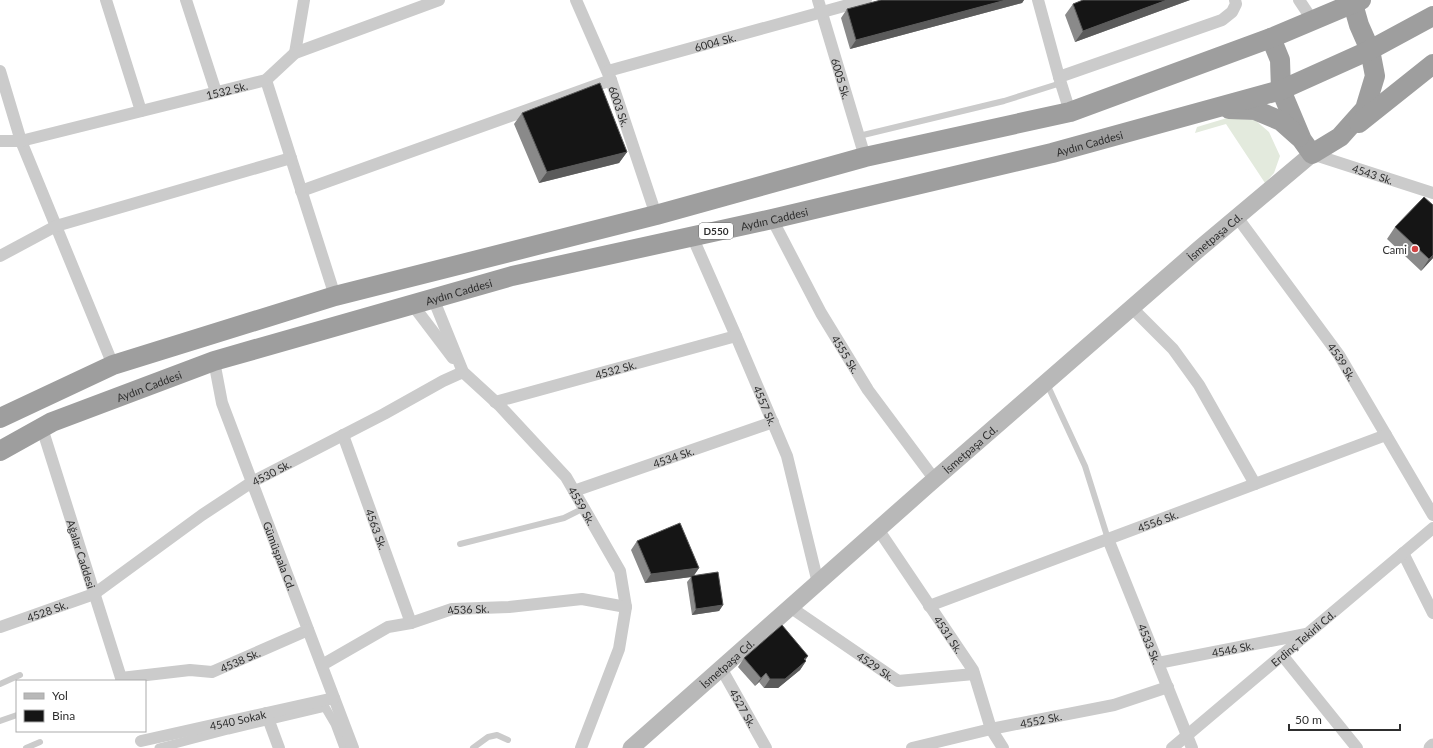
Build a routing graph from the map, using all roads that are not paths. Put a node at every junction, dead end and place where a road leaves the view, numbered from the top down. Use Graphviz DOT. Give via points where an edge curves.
graph roads {
  1 [pos="106,0"];
  2 [pos="186,0"];
  3 [pos="304,0"];
  4 [pos="439,0"];
  5 [pos="576,0"];
  6 [pos="818,0"];
  7 [pos="866,0"];
  8 [pos="1038,0"];
  9 [pos="1235,0"];
  10 [pos="1299,0"];
  11 [pos="1357,2"];
  12 [pos="822,13"];
  13 [pos="1433,16"];
  14 [pos="1313,20"];
  15 [pos="1271,38"];
  16 [pos="1370,50"];
  17 [pos="294,53"];
  18 [pos="1433,64"];
  19 [pos="0,71"];
  20 [pos="609,75"];
  21 [pos="266,80"];
  22 [pos="1060,80"];
  23 [pos="1281,90"];
  24 [pos="216,92"];
  25 [pos="1217,108"];
  26 [pos="141,111"];
  27 [pos="1070,112"];
  28 [pos="859,136"];
  29 [pos="1340,137"];
  30 [pos="0,141"];
  31 [pos="21,141"];
  32 [pos="1307,147"];
  33 [pos="866,157"];
  34 [pos="291,158"];
  35 [pos="301,191"];
  36 [pos="1433,193"];
  37 [pos="656,215"];
  38 [pos="1238,217"];
  39 [pos="772,219"];
  40 [pos="56,226"];
  41 [pos="692,236"];
  42 [pos="0,256"];
  43 [pos="335,296"];
  44 [pos="433,298"];
  45 [pos="412,304"];
  46 [pos="1132,308"];
  47 [pos="736,336"];
  48 [pos="214,361"];
  49 [pos="113,365"];
  50 [pos="463,372"];
  51 [pos="1046,382"];
  52 [pos="495,402"];
  53 [pos="0,418"];
  54 [pos="773,422"];
  55 [pos="42,428"];
  56 [pos="343,435"];
  57 [pos="1386,435"];
  58 [pos="0,451"];
  59 [pos="935,480"];
  60 [pos="252,482"];
  61 [pos="1255,484"];
  62 [pos="574,491"];
  63 [pos="584,508"];
  64 [pos="1433,515"];
  65 [pos="1433,528"];
  66 [pos="878,529"];
  67 [pos="1108,539"];
  68 [pos="460,544"];
  69 [pos="1403,553"];
  70 [pos="818,582"];
  71 [pos="94,594"];
  72 [pos="929,606"];
  73 [pos="626,607"];
  74 [pos="790,607"];
  75 [pos="1433,613"];
  76 [pos="411,623"];
  77 [pos="0,627"];
  78 [pos="308,630"];
  79 [pos="1307,634"];
  80 [pos="1282,655"];
  81 [pos="1158,663"];
  82 [pos="322,665"];
  83 [pos="721,668"];
  84 [pos="974,674"];
  85 [pos="20,675"];
  86 [pos="122,680"];
  87 [pos="0,684"];
  88 [pos="1168,687"];
  89 [pos="334,698"];
  90 [pos="16,715"];
  91 [pos="268,716"];
  92 [pos="0,721"];
  93 [pos="991,729"];
  94 [pos="1187,735"];
  95 [pos="141,740"];
  96 [pos="508,740"];
  97 [pos="40,742"];
  98 [pos="26,748"];
  99 [pos="159,748"];
  100 [pos="279,748"];
  101 [pos="344,748"];
  102 [pos="353,748"];
  103 [pos="473,748"];
  104 [pos="581,748"];
  105 [pos="631,748"];
  106 [pos="766,748"];
  107 [pos="912,748"];
  108 [pos="1003,748"];
  109 [pos="1172,748"];
  110 [pos="1192,748"];
  111 [pos="1357,748"];
  1 -- 26 [label="street"];
  2 -- 24 [label="street"];
  3 -- 17 [label="street"];
  4 -- 17 [label="street"];
  5 -- 20 [label="street, 6003 Sk."];
  6 -- 12 [label="street, 6005 Sk."];
  7 -- 12 [label="street, 6004 Sk."];
  8 -- 22 [label="street"];
  9 -- 22 [label="street" via="1232,12 1222,20"];
  10 -- 14 [label="street"];
  11 -- 14 [label="highway"];
  11 -- 16 [label="highway" via="1359,25"];
  12 -- 20 [label="street, 6004 Sk."];
  12 -- 28 [label="street, 6005 Sk."];
  13 -- 16 [label="highway, Aydın Caddesi / D550"];
  14 -- 15 [label="highway"];
  15 -- 23 [label="highway" via="1280,60"];
  15 -- 27 [label="highway"];
  16 -- 23 [label="highway, Aydın Caddesi / D550"];
  16 -- 29 [label="highway" via="1375,76 1365,109"];
  17 -- 21 [label="street"];
  18 -- 29 [label="highway"];
  19 -- 31 [label="street"];
  20 -- 35 [label="street, 6004 Sk."];
  20 -- 37 [label="street, 6003 Sk."];
  21 -- 24 [label="street, 1532 Sk."];
  21 -- 34 [label="street"];
  22 -- 27 [label="street"];
  22 -- 28 [label="lane" via="1004,102"];
  23 -- 25 [label="highway, Aydın Caddesi / D550"];
  23 -- 32 [label="highway"];
  24 -- 26 [label="street, 1532 Sk."];
  25 -- 32 [label="highway" via="1255,110 1281,121"];
  25 -- 39 [label="highway, Aydın Caddesi / D550" via="1052,153"];
  26 -- 31 [label="street, 1532 Sk."];
  27 -- 33 [label="highway"];
  28 -- 33 [label="street, 6005 Sk."];
  29 -- 32 [label="highway"];
  30 -- 31 [label="street, 1532 Sk."];
  31 -- 40 [label="street"];
  32 -- 36 [label="street, 4543 Sk."];
  32 -- 38 [label="main road, İsmetpaşa Cd."];
  33 -- 37 [label="highway"];
  34 -- 35 [label="street"];
  34 -- 40 [label="street"];
  35 -- 43 [label="street"];
  37 -- 43 [label="highway"];
  38 -- 46 [label="main road, İsmetpaşa Cd."];
  38 -- 57 [label="street, 4539 Sk." via="1339,355"];
  39 -- 41 [label="highway, Aydın Caddesi / D550"];
  39 -- 59 [label="street, 4555 Sk." via="821,312 868,390"];
  40 -- 42 [label="street"];
  40 -- 49 [label="street"];
  41 -- 44 [label="highway, Aydın Caddesi / D550" via="512,276"];
  41 -- 47 [label="street, 4557 Sk."];
  43 -- 49 [label="highway"];
  44 -- 45 [label="highway, Aydın Caddesi / D550"];
  44 -- 50 [label="street, 4559 Sk."];
  45 -- 48 [label="highway, Aydın Caddesi / D550"];
  45 -- 50 [label="street"];
  46 -- 51 [label="main road, İsmetpaşa Cd."];
  46 -- 61 [label="street" via="1173,349 1199,385"];
  47 -- 52 [label="street, 4532 Sk."];
  47 -- 54 [label="street, 4557 Sk."];
  48 -- 55 [label="highway, Aydın Caddesi / D550"];
  48 -- 60 [label="street, Gümüşpala Cd." via="222,403"];
  49 -- 53 [label="highway"];
  50 -- 52 [label="street, 4559 Sk."];
  50 -- 56 [label="street, 4530 Sk."];
  51 -- 59 [label="main road, İsmetpaşa Cd."];
  51 -- 67 [label="lane" via="1085,466"];
  52 -- 62 [label="street, 4559 Sk." via="566,477"];
  54 -- 62 [label="street, 4534 Sk."];
  54 -- 70 [label="street, 4557 Sk." via="787,456"];
  55 -- 58 [label="highway, Aydın Caddesi / D550"];
  55 -- 71 [label="street, Ağalar Caddesi"];
  56 -- 60 [label="street, 4530 Sk."];
  56 -- 76 [label="street, 4563 Sk."];
  57 -- 61 [label="street, 4556 Sk."];
  57 -- 64 [label="street, 4539 Sk."];
  59 -- 66 [label="main road, İsmetpaşa Cd."];
  60 -- 71 [label="street, 4530 Sk."];
  60 -- 78 [label="street, Gümüşpala Cd."];
  61 -- 67 [label="street, 4556 Sk."];
  62 -- 63 [label="street, 4559 Sk."];
  63 -- 68 [label="lane" via="564,518"];
  63 -- 73 [label="street, 4559 Sk." via="620,571"];
  65 -- 69 [label="street, Erdinç Tekirli Cd."];
  66 -- 70 [label="main road, İsmetpaşa Cd."];
  66 -- 72 [label="street, 4531 Sk."];
  67 -- 72 [label="street, 4556 Sk."];
  67 -- 81 [label="street, 4533 Sk."];
  69 -- 75 [label="street"];
  69 -- 79 [label="street, Erdinç Tekirli Cd."];
  70 -- 74 [label="main road, İsmetpaşa Cd."];
  71 -- 77 [label="street, 4528 Sk."];
  71 -- 86 [label="street, Ağalar Caddesi"];
  72 -- 84 [label="street, 4531 Sk."];
  73 -- 76 [label="street, 4536 Sk." via="582,599 509,607 452,609"];
  73 -- 104 [label="street, 4559 Sk." via="619,649"];
  74 -- 83 [label="main road, İsmetpaşa Cd."];
  74 -- 84 [label="street, 4529 Sk." via="898,681"];
  76 -- 82 [label="street, 4536 Sk." via="388,627"];
  78 -- 82 [label="street, Gümüşpala Cd."];
  78 -- 86 [label="street, 4538 Sk." via="212,672 190,670"];
  79 -- 80 [label="street, Erdinç Tekirli Cd."];
  79 -- 81 [label="street, 4546 Sk."];
  80 -- 94 [label="street, Erdinç Tekirli Cd."];
  80 -- 111 [label="street"];
  81 -- 88 [label="street, 4533 Sk."];
  82 -- 89 [label="street, Gümüşpala Cd."];
  83 -- 105 [label="main road, İsmetpaşa Cd."];
  83 -- 106 [label="street, 4527 Sk."];
  84 -- 93 [label="street, 4531 Sk."];
  85 -- 87 [label="lane"];
  88 -- 93 [label="street, 4552 Sk." via="1114,705"];
  88 -- 94 [label="street, 4533 Sk."];
  89 -- 91 [label="street, 4540 Sokak"];
  89 -- 102 [label="street, Gümüşpala Cd."];
  90 -- 92 [label="lane"];
  91 -- 95 [label="street, 4540 Sokak"];
  91 -- 99 [label="street"];
  91 -- 100 [label="street"];
  91 -- 101 [label="street" via="324,708 335,724"];
  93 -- 107 [label="street, 4552 Sk."];
  93 -- 108 [label="street, 4531 Sk."];
  94 -- 109 [label="street, Erdinç Tekirli Cd."];
  94 -- 110 [label="street, 4533 Sk."];
  96 -- 103 [label="lane" via="497,735"];
  97 -- 98 [label="lane"];
}
